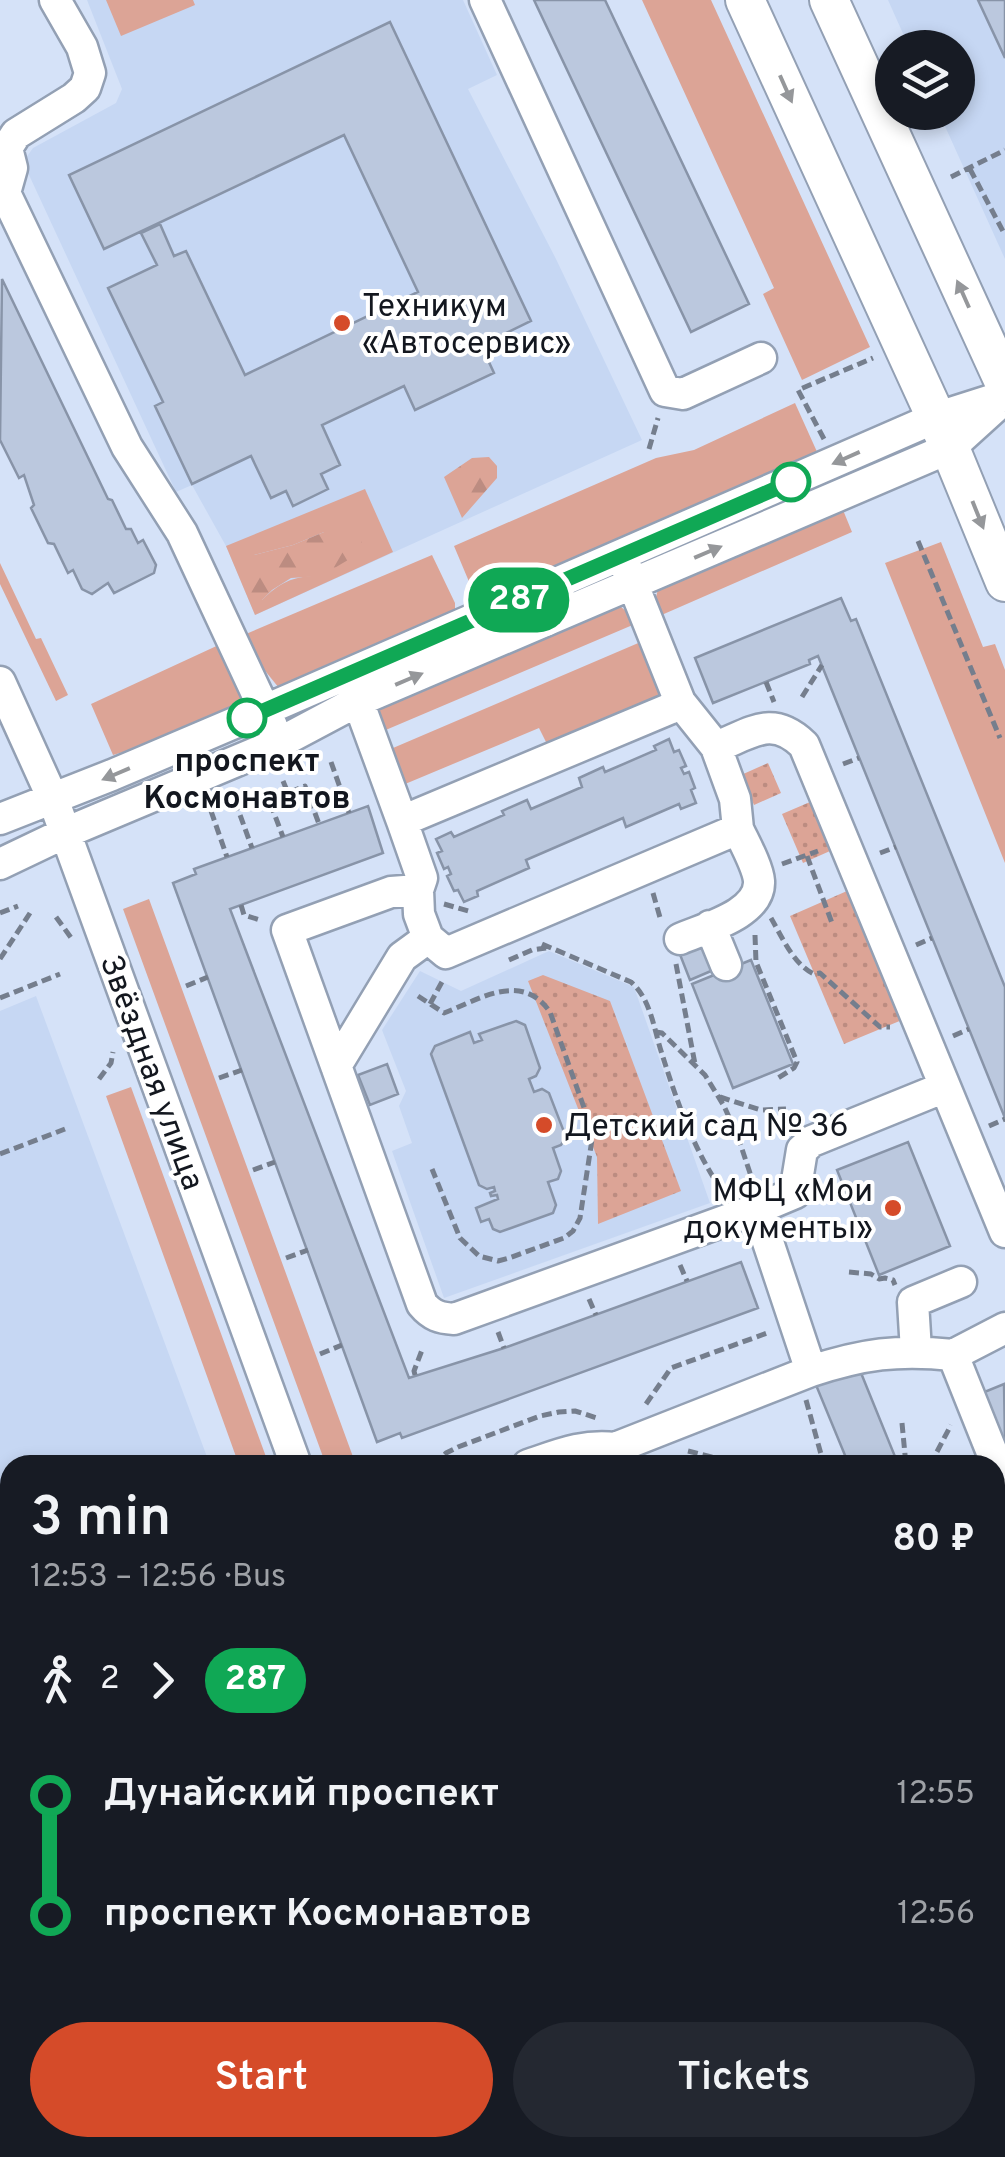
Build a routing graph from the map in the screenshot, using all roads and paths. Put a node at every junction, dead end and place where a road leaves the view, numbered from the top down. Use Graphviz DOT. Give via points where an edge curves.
graph roads {
  1 [pos="55,0"];
  2 [pos="486,0"];
  3 [pos="746,0"];
  4 [pos="829,0"];
  5 [pos="4,150"];
  6 [pos="1005,150"];
  7 [pos="970,169"];
  8 [pos="952,178"];
  9 [pos="2,194"];
  10 [pos="1005,236"];
  11 [pos="762,358"];
  12 [pos="874,358"];
  13 [pos="1005,384"];
  14 [pos="1005,397"];
  15 [pos="943,433"];
  16 [pos="828,446"];
  17 [pos="918,541"];
  18 [pos="627,570"];
  19 [pos="1005,582"];
  20 [pos="822,665"];
  21 [pos="0,682"];
  22 [pos="766,682"];
  23 [pos="802,697"];
  24 [pos="358,701"];
  25 [pos="680,702"];
  26 [pos="776,708"];
  27 [pos="266,710"];
  28 [pos="1000,738"];
  29 [pos="279,743"];
  30 [pos="716,746"];
  31 [pos="331,762"];
  32 [pos="284,782"];
  33 [pos="265,789"];
  34 [pos="53,799"];
  35 [pos="235,801"];
  36 [pos="210,811"];
  37 [pos="349,813"];
  38 [pos="0,818"];
  39 [pos="402,820"];
  40 [pos="319,824"];
  41 [pos="738,829"];
  42 [pos="65,833"];
  43 [pos="283,837"];
  44 [pos="844,841"];
  45 [pos="252,848"];
  46 [pos="807,856"];
  47 [pos="228,857"];
  48 [pos="0,864"];
  49 [pos="757,885"];
  50 [pos="427,894"];
  51 [pos="241,905"];
  52 [pos="18,906"];
  53 [pos="0,913"];
  54 [pos="30,914"];
  55 [pos="56,917"];
  56 [pos="266,922"];
  57 [pos="486,923"];
  58 [pos="832,923"];
  59 [pos="710,926"];
  60 [pos="428,938"];
  61 [pos="680,939"];
  62 [pos="74,944"];
  63 [pos="0,959"];
  64 [pos="726,964"];
  65 [pos="60,974"];
  66 [pos="208,978"];
  67 [pos="442,982"];
  68 [pos="186,986"];
  69 [pos="418,996"];
  70 [pos="0,998"];
  71 [pos="430,1004"];
  72 [pos="918,1021"];
  73 [pos="656,1032"];
  74 [pos="113,1048"];
  75 [pos="336,1066"];
  76 [pos="242,1070"];
  77 [pos="99,1078"];
  78 [pos="219,1078"];
  79 [pos="775,1080"];
  80 [pos="944,1087"];
  81 [pos="718,1096"];
  82 [pos="786,1109"];
  83 [pos="65,1129"];
  84 [pos="0,1154"];
  85 [pos="275,1162"];
  86 [pos="253,1170"];
  87 [pos="432,1170"];
  88 [pos="748,1212"];
  89 [pos="1005,1232"];
  90 [pos="308,1250"];
  91 [pos="286,1258"];
  92 [pos="849,1272"];
  93 [pos="961,1282"];
  94 [pos="586,1291"];
  95 [pos="913,1302"];
  96 [pos="596,1315"];
  97 [pos="796,1322"];
  98 [pos="998,1342"];
  99 [pos="342,1344"];
  100 [pos="422,1350"];
  101 [pos="916,1351"];
  102 [pos="320,1354"];
  103 [pos="952,1355"];
  104 [pos="806,1374"];
  105 [pos="416,1376"];
  106 [pos="971,1398"];
  107 [pos="640,1412"];
  108 [pos="902,1424"];
  109 [pos="614,1444"];
  110 [pos="292,1455"];
  111 [pos="444,1455"];
  112 [pos="556,1455"];
  113 [pos="822,1455"];
  114 [pos="905,1455"];
  115 [pos="936,1455"];
  116 [pos="994,1455"];
  1 -- 5 [label="street" via="82,47 90,73 85,88 16,134"];
  2 -- 11 [label="street" via="666,391 682,394"];
  3 -- 15 [label="main road, one-way"];
  13 -- 4 [label="main road, one-way"];
  5 -- 9 [label="street" via="12,168"];
  6 -- 7 [label="path"];
  7 -- 8 [label="path"];
  7 -- 10 [label="path"];
  9 -- 27 [label="street" via="127,447 182,533"];
  12 -- 16 [label="path" via="798,390"];
  14 -- 15 [label="street"];
  15 -- 18 [label="street"];
  15 -- 19 [label="main road, one-way"];
  17 -- 28 [label="path"];
  24 -- 18 [label="street, one-way"];
  18 -- 25 [label="street"];
  18 -- 27 [label="street"];
  20 -- 23 [label="path"];
  21 -- 34 [label="street, Звёздная улица"];
  22 -- 26 [label="path"];
  24 -- 29 [label="street"];
  24 -- 39 [label="street"];
  25 -- 30 [label="street"];
  25 -- 39 [label="street"];
  27 -- 29 [label="street"];
  27 -- 34 [label="street, one-way"];
  29 -- 42 [label="street"];
  30 -- 41 [label="street"];
  30 -- 44 [label="street" via="771,726 794,734"];
  31 -- 37 [label="path"];
  32 -- 40 [label="path" via="288,793 305,786"];
  33 -- 43 [label="path"];
  34 -- 38 [label="street"];
  34 -- 42 [label="street, Звёздная улица"];
  35 -- 45 [label="path"];
  36 -- 47 [label="path"];
  39 -- 50 [label="street"];
  41 -- 49 [label="street"];
  41 -- 57 [label="street"];
  42 -- 48 [label="street"];
  42 -- 110 [label="street, Звёздная улица"];
  44 -- 46 [label="path"];
  44 -- 72 [label="street"];
  46 -- 49 [label="path"];
  46 -- 58 [label="path"];
  49 -- 59 [label="street" via="741,912"];
  49 -- 72 [label="path" via="807,971 820,973 880,1026"];
  49 -- 79 [label="path" via="756,962 797,1062"];
  50 -- 57 [label="path"];
  50 -- 60 [label="street" via="419,914"];
  50 -- 75 [label="street" via="391,892 288,930"];
  51 -- 56 [label="path" via="244,914"];
  52 -- 53 [label="path"];
  54 -- 63 [label="path"];
  55 -- 62 [label="path"];
  57 -- 60 [label="street" via="446,953"];
  57 -- 73 [label="path" via="631,982"];
  59 -- 61 [label="street"];
  59 -- 64 [label="street"];
  60 -- 75 [label="street" via="402,956"];
  65 -- 70 [label="path"];
  66 -- 68 [label="path"];
  67 -- 71 [label="path"];
  69 -- 71 [label="path"];
  71 -- 87 [label="path" via="444,1013 513,989 544,1004 594,1139 573,1231 498,1261 465,1245"];
  72 -- 80 [label="street"];
  73 -- 81 [label="path" via="695,1064"];
  73 -- 88 [label="path" via="708,1170"];
  74 -- 77 [label="path"];
  75 -- 88 [label="street" via="422,1304 440,1318"];
  76 -- 78 [label="path"];
  80 -- 88 [label="street" via="864,1134 812,1141 802,1150 795,1194"];
  80 -- 89 [label="street"];
  81 -- 82 [label="path" via="761,1110"];
  81 -- 88 [label="path" via="756,1193"];
  83 -- 84 [label="path"];
  85 -- 86 [label="path"];
  88 -- 97 [label="street"];
  90 -- 91 [label="path"];
  92 -- 95 [label="path" via="894,1280 902,1299"];
  93 -- 95 [label="street"];
  94 -- 96 [label="path"];
  95 -- 101 [label="street"];
  97 -- 104 [label="street"];
  97 -- 107 [label="path" via="671,1368"];
  98 -- 103 [label="street"];
  99 -- 102 [label="path"];
  100 -- 105 [label="path"];
  101 -- 103 [label="street"];
  101 -- 104 [label="street" via="869,1354"];
  103 -- 106 [label="street"];
  104 -- 109 [label="street"];
  104 -- 113 [label="path"];
  106 -- 115 [label="path"];
  106 -- 116 [label="street"];
  108 -- 114 [label="path"];
  109 -- 111 [label="path" via="575,1411 540,1416"];
  109 -- 112 [label="street"];
}
